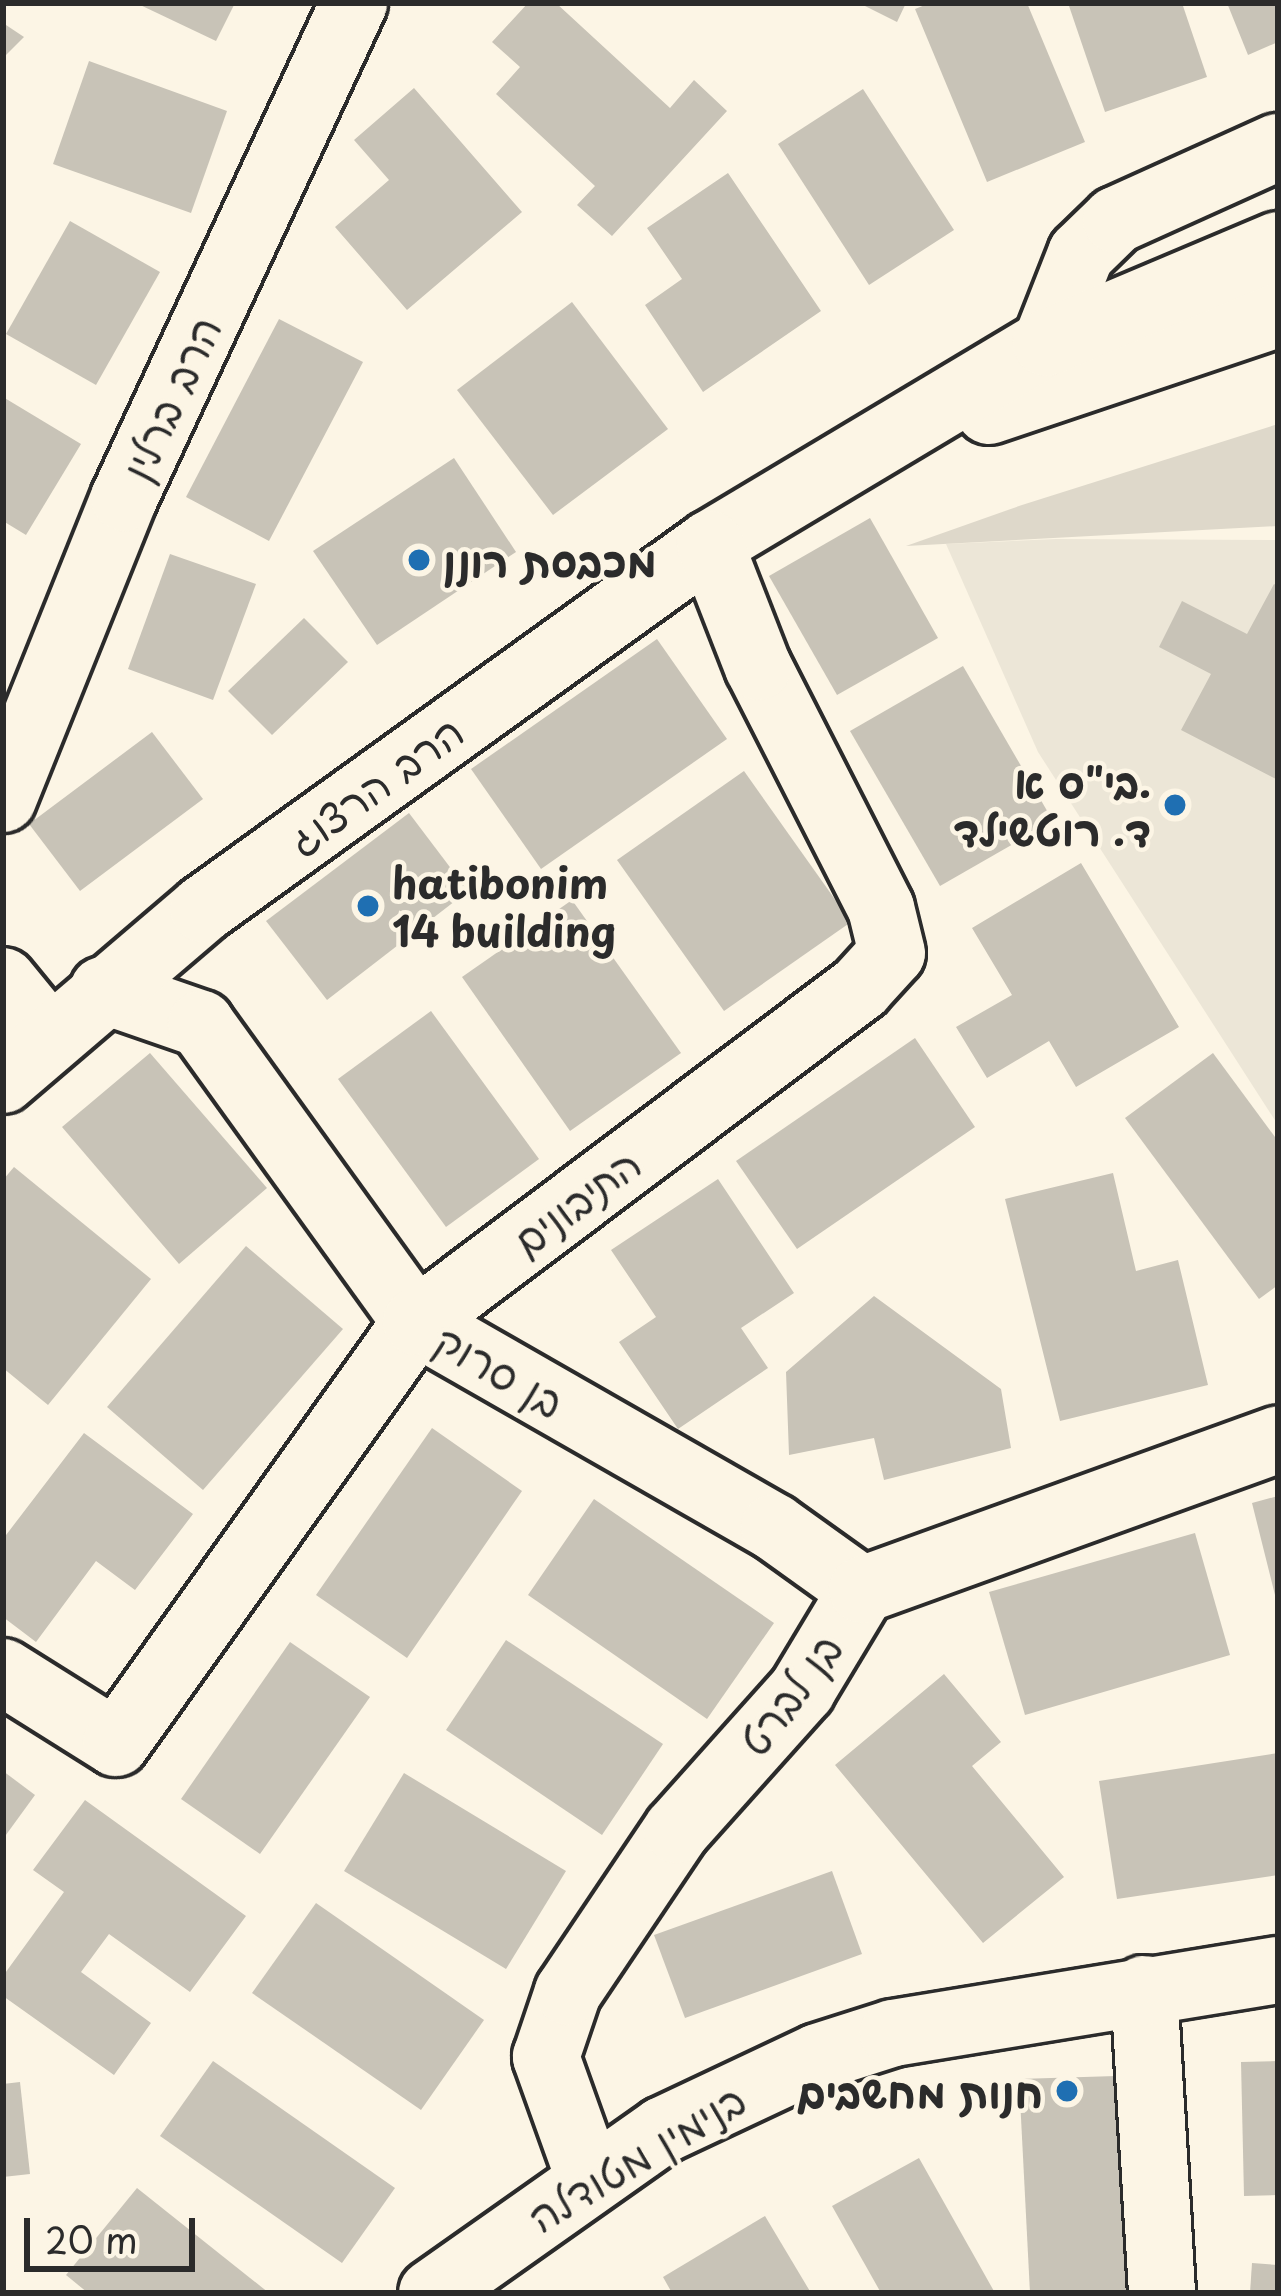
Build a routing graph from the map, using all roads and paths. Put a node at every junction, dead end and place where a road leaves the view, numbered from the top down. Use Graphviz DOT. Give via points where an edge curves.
graph roads {
  1 [pos="354,3"];
  2 [pos="1278,147"];
  3 [pos="1278,245"];
  4 [pos="1278,314"];
  5 [pos="1046,343"];
  6 [pos="710,544"];
  7 [pos="3,800"];
  8 [pos="202,909"];
  9 [pos="3,981"];
  10 [pos="103,990"];
  11 [pos="201,1024"];
  12 [pos="26,1059"];
  13 [pos="416,1322"];
  14 [pos="1278,1438"];
  15 [pos="862,1590"];
  16 [pos="3,1672"];
  17 [pos="1278,1970"];
  18 [pos="1144,1989"];
  19 [pos="590,2180"];
  20 [pos="432,2293"];
  21 [pos="1162,2293"];
  1 -- 7 [label="street, הרב ברלין" via="124,498"];
  2 -- 5 [label="street" via="1117,220 1081,254"];
  3 -- 5 [label="street, הרב הרצוג"];
  4 -- 6 [label="street, הרב הרצוג" via="905,445"];
  5 -- 6 [label="street, הרב הרצוג"];
  6 -- 8 [label="street, הרב הרצוג"];
  6 -- 13 [label="street, התיבונים" via="758,668 881,908 892,953 860,988"];
  8 -- 10 [label="street, הרב הרצוג"];
  8 -- 11 [label="street" via="190,978"];
  9 -- 12 [label="street"];
  10 -- 11 [label="street"];
  10 -- 12 [label="street, הרב הרצוג"];
  11 -- 13 [label="street, בן סרוק"];
  13 -- 15 [label="street, בן סרוק" via="774,1527"];
  13 -- 16 [label="street, התיבונים" via="116,1744"];
  14 -- 15 [label="street, בן לברט"];
  15 -- 19 [label="street, בן לברט" via="802,1690 677,1830 568,1992 546,2057"];
  17 -- 18 [label="street, בנימין מטודלה"];
  18 -- 19 [label="street, בנימין מטודלה" via="893,2033 818,2056 663,2131"];
  18 -- 21 [label="street"];
  19 -- 20 [label="street, בנימין מטודלה"];
}
